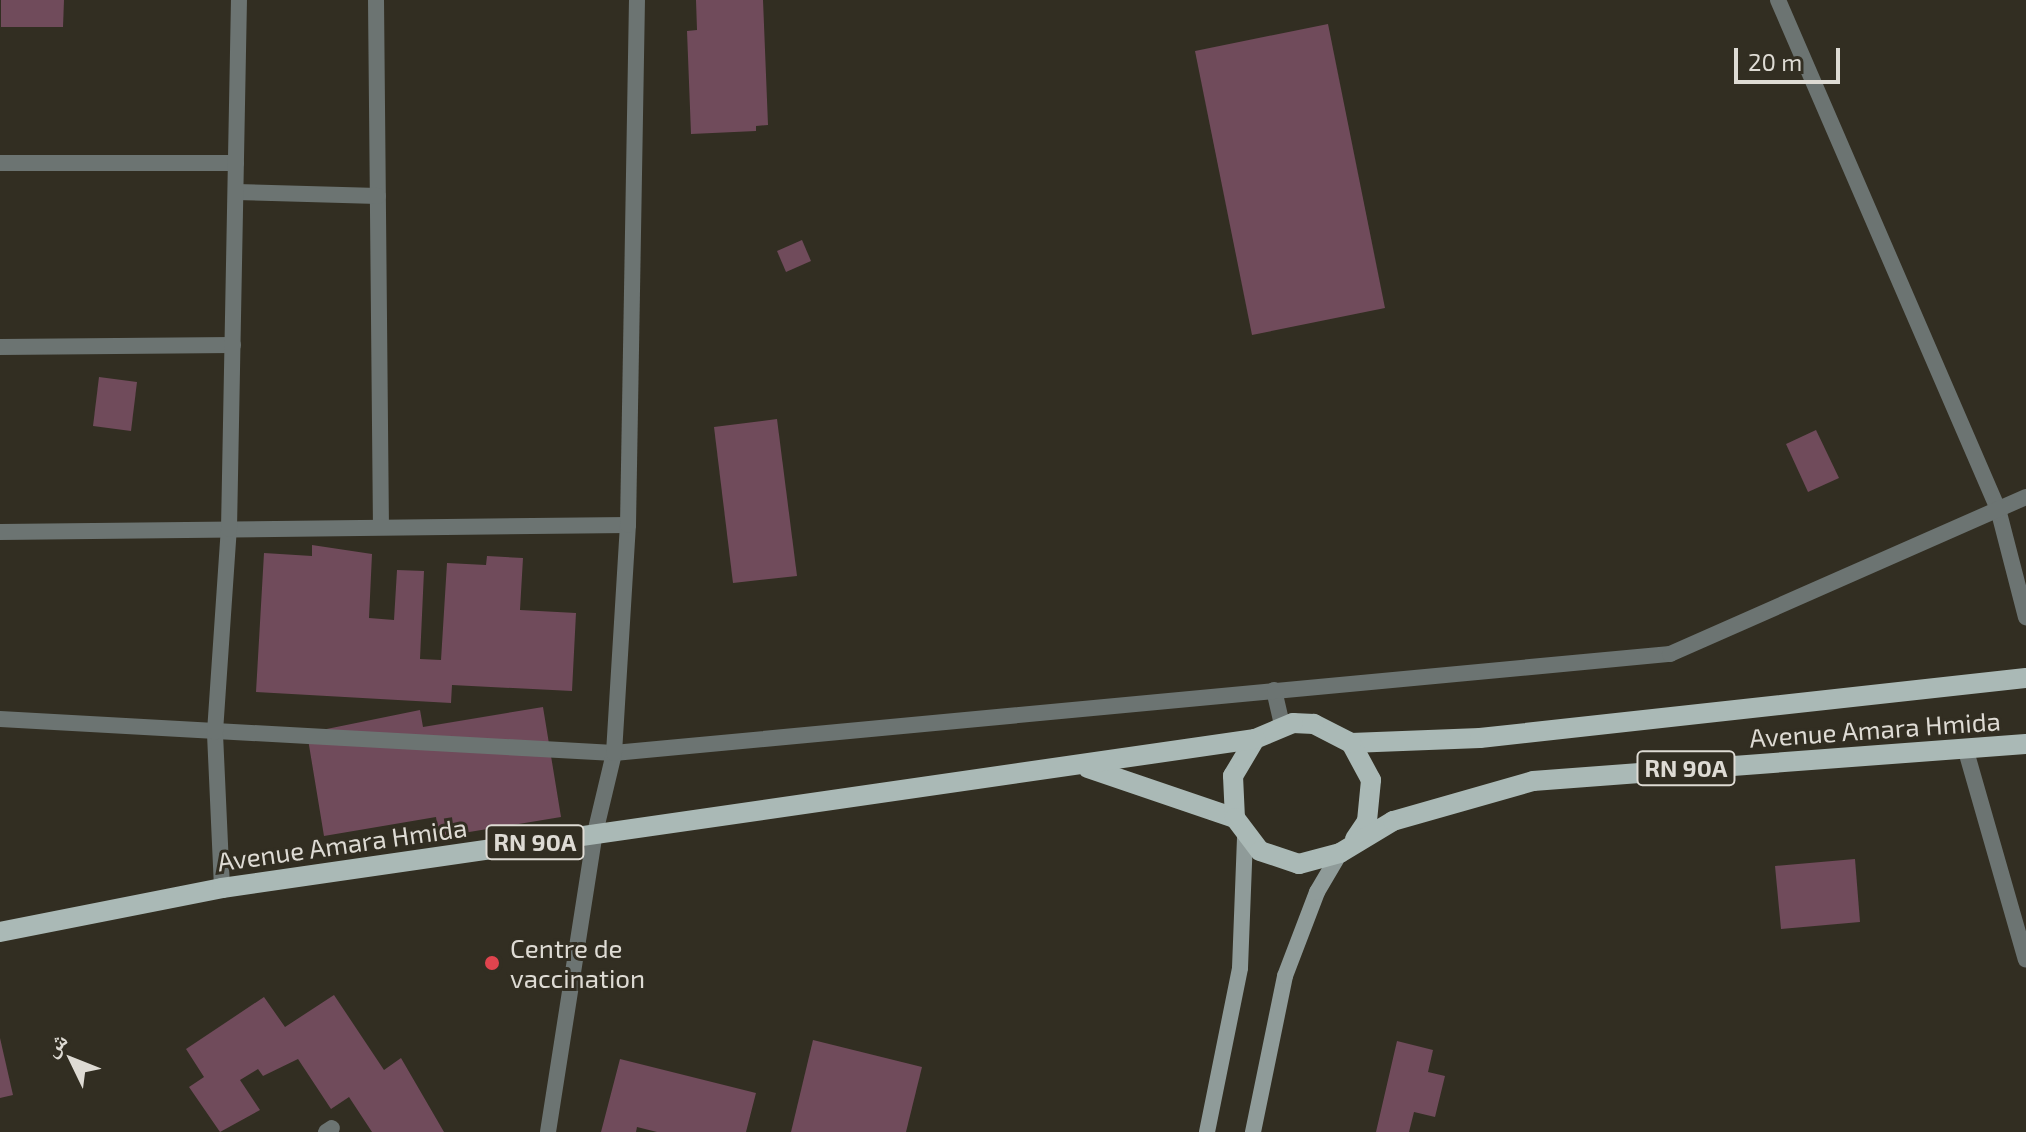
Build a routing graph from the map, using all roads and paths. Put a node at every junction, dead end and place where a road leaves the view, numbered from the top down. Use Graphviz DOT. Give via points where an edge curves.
graph roads {
  1 [pos="239,0"];
  2 [pos="376,0"];
  3 [pos="637,0"];
  4 [pos="1778,0"];
  5 [pos="0,163"];
  6 [pos="236,163"];
  7 [pos="236,192"];
  8 [pos="378,196"];
  9 [pos="233,345"];
  10 [pos="0,347"];
  11 [pos="2026,497"];
  12 [pos="1998,509"];
  13 [pos="628,525"];
  14 [pos="381,527"];
  15 [pos="229,529"];
  16 [pos="0,532"];
  17 [pos="2026,617"];
  18 [pos="2026,678"];
  19 [pos="1274,690"];
  20 [pos="0,719"];
  21 [pos="1282,726"];
  22 [pos="215,732"];
  23 [pos="1255,739"];
  24 [pos="1351,743"];
  25 [pos="2026,744"];
  26 [pos="1966,751"];
  27 [pos="614,753"];
  28 [pos="1073,763"];
  29 [pos="1240,827"];
  30 [pos="595,833"];
  31 [pos="1348,846"];
  32 [pos="222,888"];
  33 [pos="0,932"];
  34 [pos="2026,960"];
  35 [pos="548,1132"];
  36 [pos="1207,1132"];
  37 [pos="1253,1132"];
  1 -- 6 [label="street"];
  2 -- 8 [label="street"];
  3 -- 13 [label="street"];
  4 -- 12 [label="street"];
  5 -- 6 [label="street"];
  6 -- 7 [label="street"];
  7 -- 8 [label="street"];
  7 -- 9 [label="street"];
  8 -- 14 [label="street"];
  9 -- 10 [label="street"];
  9 -- 15 [label="street"];
  11 -- 12 [label="street"];
  12 -- 17 [label="street"];
  12 -- 19 [label="street" via="1670,654"];
  13 -- 14 [label="street"];
  13 -- 27 [label="street"];
  14 -- 15 [label="street"];
  15 -- 16 [label="street"];
  15 -- 22 [label="street"];
  18 -- 24 [label="main road, Avenue Amara Hmida / RN 90A" via="1480,738"];
  19 -- 21 [label="street"];
  19 -- 27 [label="street"];
  20 -- 22 [label="street"];
  21 -- 23 [label="main road"];
  21 -- 24 [label="main road" via="1314,724"];
  22 -- 27 [label="street"];
  22 -- 32 [label="street"];
  23 -- 28 [label="main road, Avenue Amara Hmida / RN 90A" via="1164,756"];
  23 -- 29 [label="main road" via="1233,776"];
  24 -- 31 [label="main road" via="1371,780 1367,821"];
  25 -- 26 [label="main road, Avenue Amara Hmida / RN 90A"];
  26 -- 31 [label="main road, Avenue Amara Hmida / RN 90A" via="1574,775 1456,800"];
  26 -- 34 [label="street"];
  27 -- 30 [label="street"];
  28 -- 29 [label="main road, Avenue Amara Hmida / RN 90A"];
  28 -- 30 [label="main road, Avenue Amara Hmida / RN 90A"];
  29 -- 31 [label="main road" via="1260,851 1299,864"];
  29 -- 36 [label="main road" via="1240,968"];
  30 -- 32 [label="main road, Avenue Amara Hmida / RN 90A"];
  30 -- 35 [label="street"];
  31 -- 37 [label="main road" via="1305,920 1285,976"];
  32 -- 33 [label="main road, Avenue Amara Hmida / RN 90A"];
}
